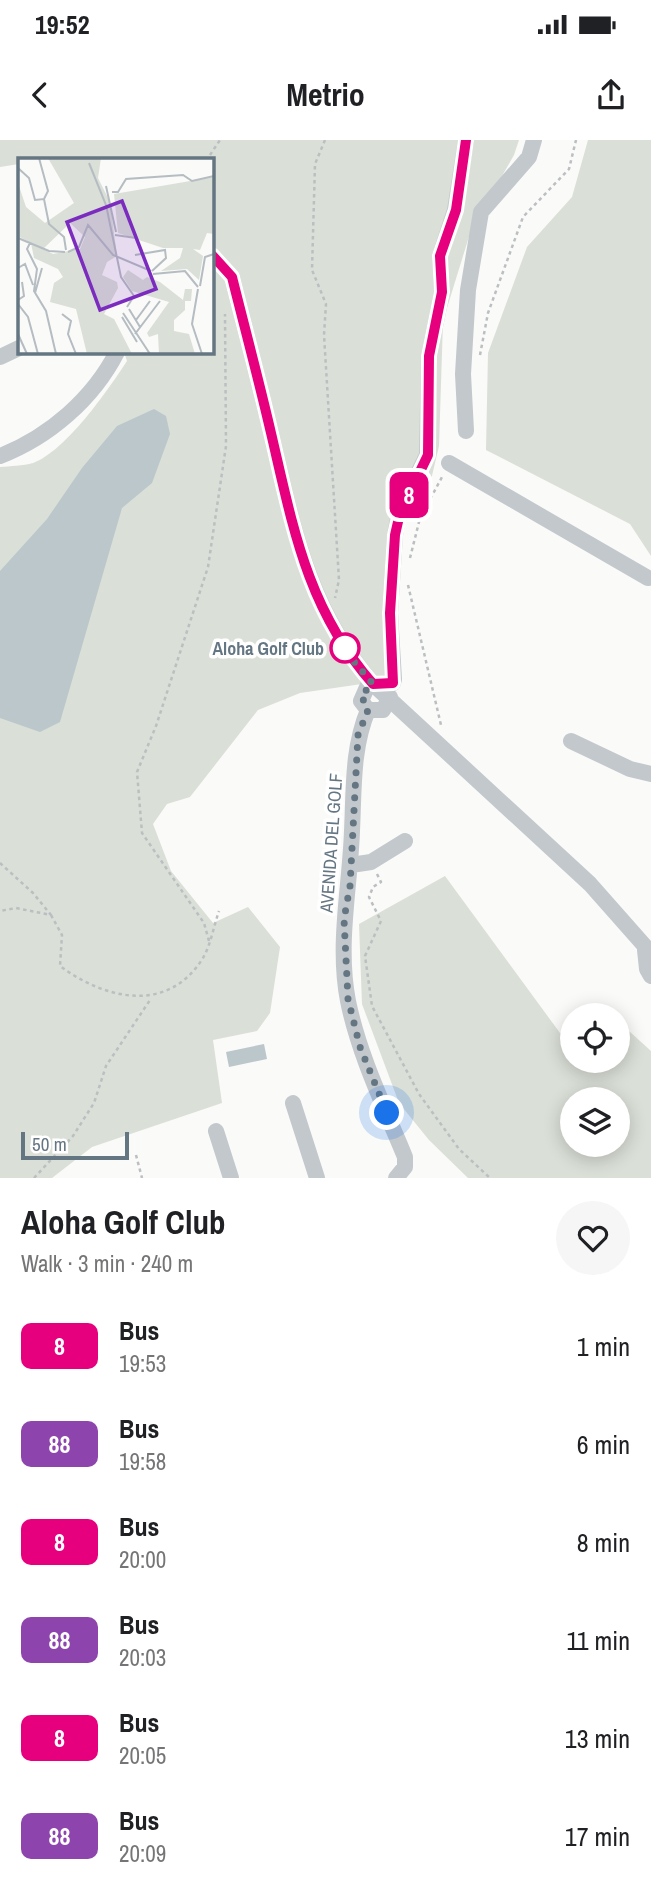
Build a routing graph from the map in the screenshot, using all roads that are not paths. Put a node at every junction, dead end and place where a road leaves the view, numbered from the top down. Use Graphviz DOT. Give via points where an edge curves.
graph roads {
  1 [pos="466,140"];
  2 [pos="534,140"];
  3 [pos="214,257"];
  4 [pos="18,348"];
  5 [pos="116,354"];
  6 [pos="0,357"];
  7 [pos="466,430"];
  8 [pos="0,456"];
  9 [pos="449,463"];
  10 [pos="648,578"];
  11 [pos="373,684"];
  12 [pos="390,697"];
  13 [pos="368,710"];
  14 [pos="570,741"];
  15 [pos="651,774"];
  16 [pos="405,841"];
  17 [pos="351,865"];
  18 [pos="648,951"];
  19 [pos="651,976"];
  20 [pos="293,1104"];
  21 [pos="216,1131"];
  22 [pos="231,1178"];
  23 [pos="317,1178"];
  24 [pos="396,1178"];
  1 -- 11 [label="street" via="456,210 440,256 442,292 429,356 428,455 400,513 395,535 390,613 394,679 393,683"];
  2 -- 7 [label="street" via="529,157 481,212 463,374"];
  3 -- 11 [label="street" via="232,277 299,554 329,621"];
  4 -- 6 [label="street"];
  5 -- 8 [label="street" via="106,373 65,417 29,444"];
  9 -- 10 [label="street"];
  11 -- 12 [label="street"];
  11 -- 13 [label="street, AVENIDA DEL GOLF" via="361,695"];
  12 -- 13 [label="street" via="383,710"];
  12 -- 18 [label="street" via="590,884"];
  13 -- 17 [label="street, AVENIDA DEL GOLF" via="358,735"];
  14 -- 15 [label="street"];
  16 -- 17 [label="street" via="370,862"];
  17 -- 24 [label="street, AVENIDA DEL GOLF" via="344,919 348,999 360,1047 405,1157 405,1167"];
  18 -- 19 [label="street"];
  20 -- 23 [label="street"];
  21 -- 22 [label="street"];
}
